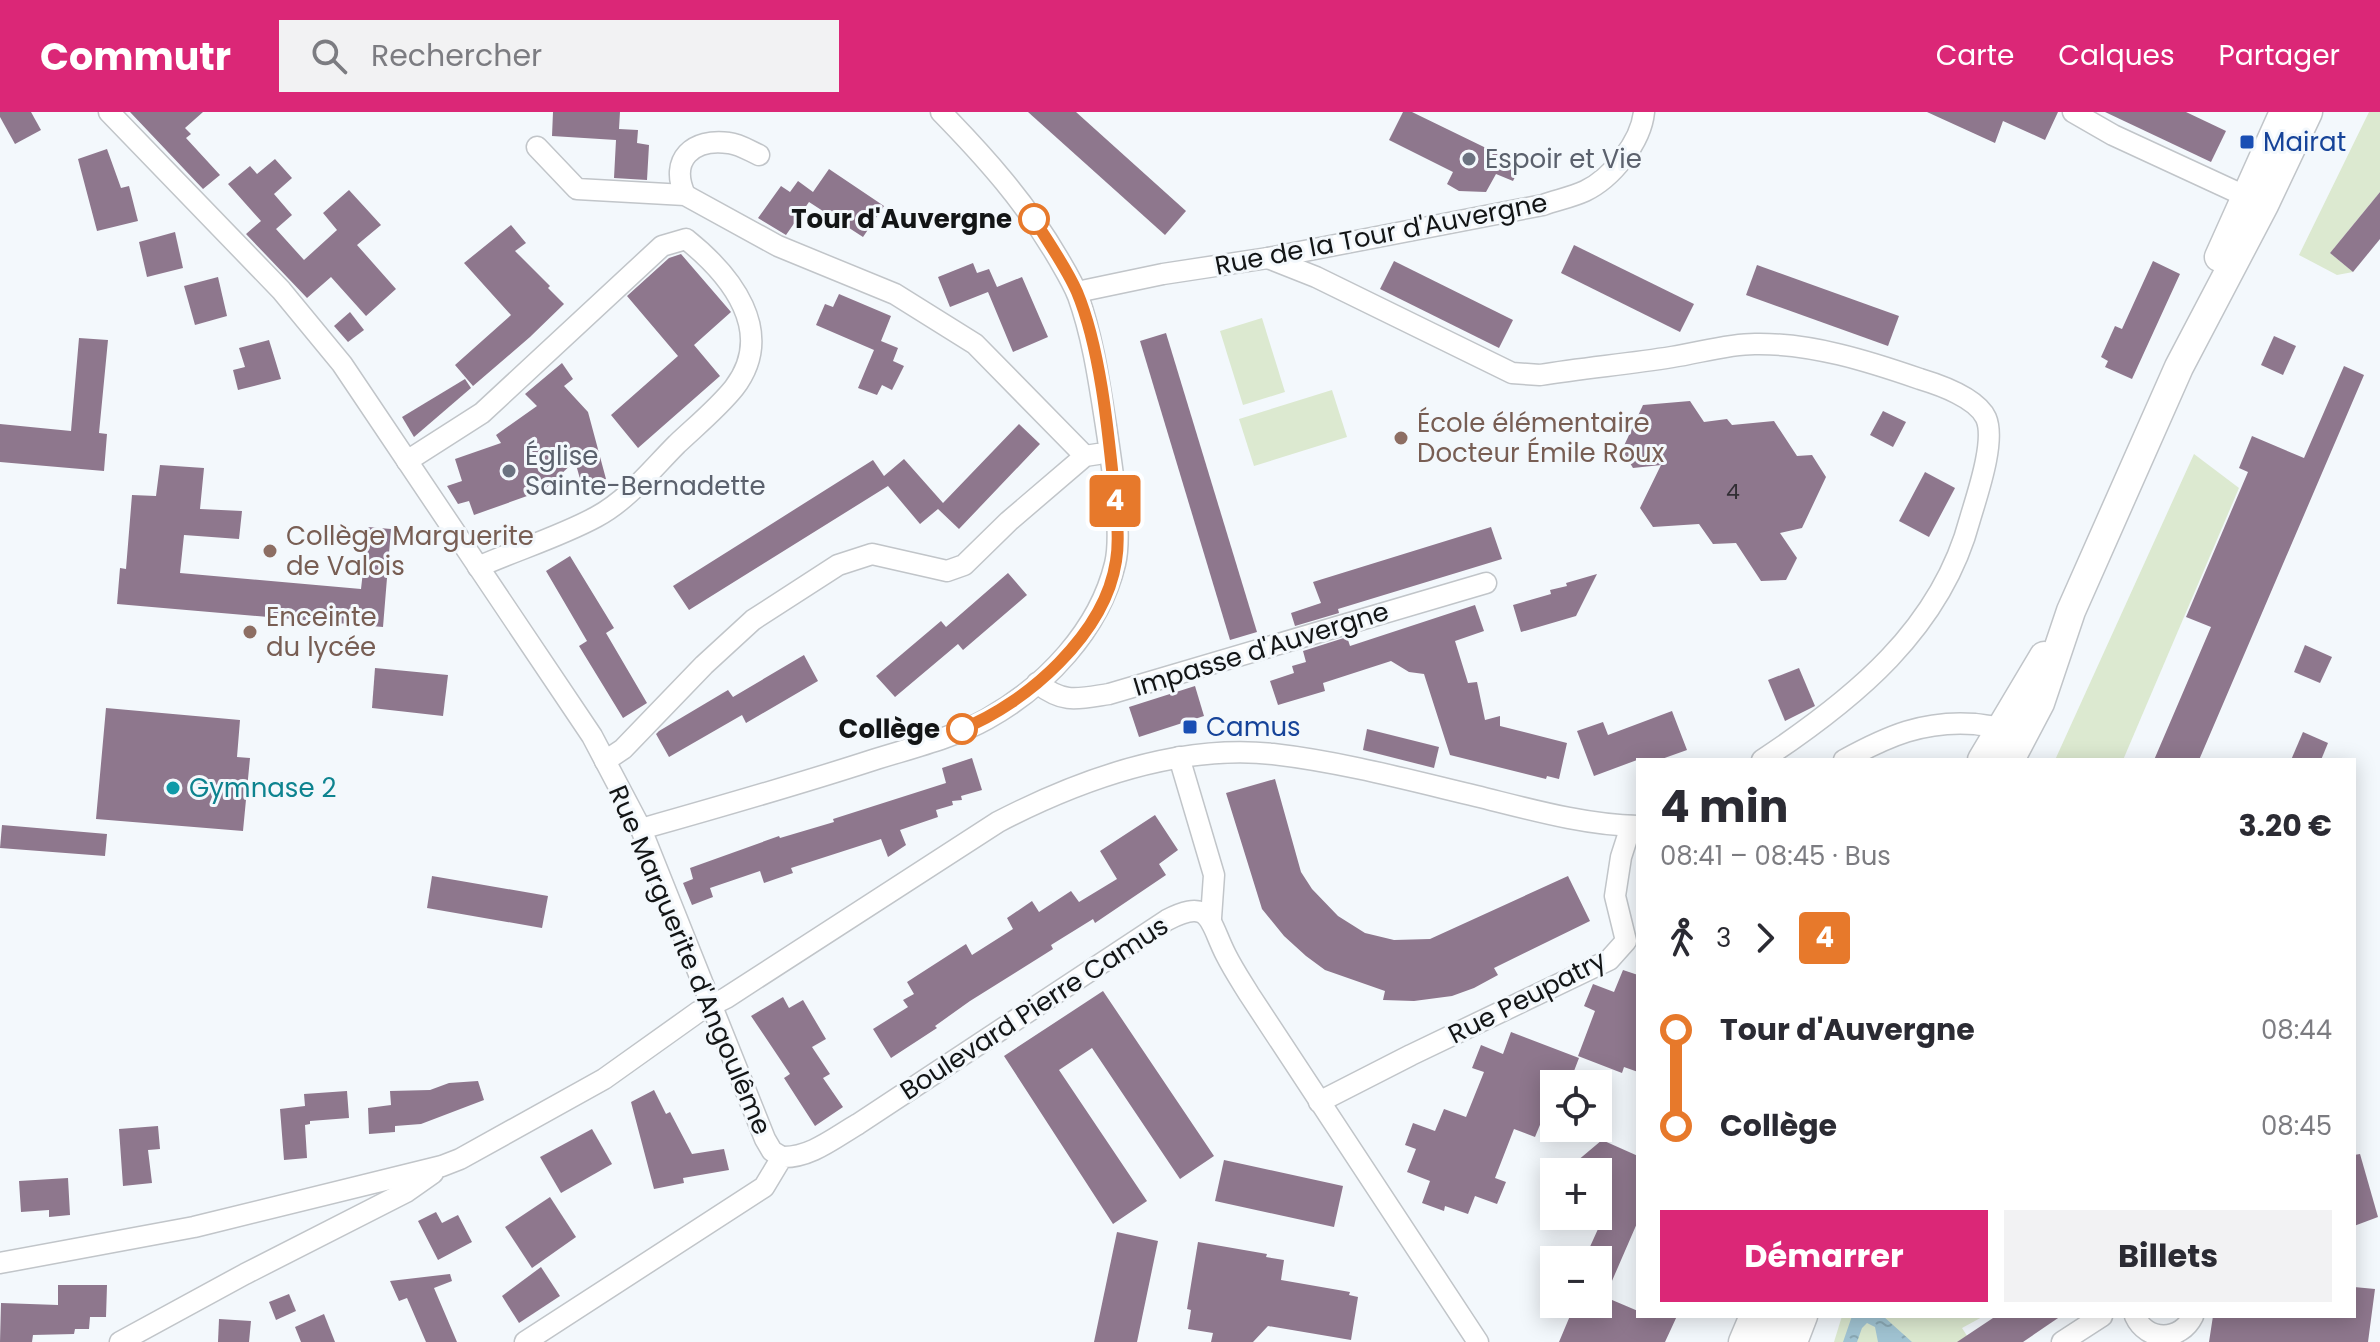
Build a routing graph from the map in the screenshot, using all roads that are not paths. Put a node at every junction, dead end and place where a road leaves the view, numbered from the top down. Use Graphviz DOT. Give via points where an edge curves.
graph roads {
  1 [pos="109,112"];
  2 [pos="941,112"];
  3 [pos="1644,112"];
  4 [pos="2073,112"];
  5 [pos="2284,112"];
  6 [pos="2308,112"];
  7 [pos="537,147"];
  8 [pos="759,155"];
  9 [pos="685,195"];
  10 [pos="2248,197"];
  11 [pos="1268,258"];
  12 [pos="1077,292"];
  13 [pos="2179,367"];
  14 [pos="1110,452"];
  15 [pos="1085,456"];
  16 [pos="407,461"];
  17 [pos="478,567"];
  18 [pos="1486,583"];
  19 [pos="1037,683"];
  20 [pos="2012,741"];
  21 [pos="1179,757"];
  22 [pos="1765,758"];
  23 [pos="1848,758"];
  24 [pos="1985,758"];
  25 [pos="605,761"];
  26 [pos="1635,826"];
  27 [pos="641,829"];
  28 [pos="1211,918"];
  29 [pos="712,1006"];
  30 [pos="1319,1102"];
  31 [pos="782,1157"];
  32 [pos="442,1166"];
  33 [pos="0,1263"];
  34 [pos="1753,1318"];
  35 [pos="1776,1318"];
  36 [pos="1802,1318"];
  37 [pos="2099,1318"];
  38 [pos="2191,1327"];
  39 [pos="2140,1329"];
  40 [pos="120,1342"];
  41 [pos="525,1342"];
  42 [pos="1478,1342"];
  43 [pos="1743,1342"];
  44 [pos="1766,1342"];
  45 [pos="1793,1342"];
  46 [pos="2062,1342"];
  1 -- 16 [label="street, Rue Marguerite d'Angoulême" via="281,290 342,364"];
  2 -- 12 [label="street" via="1029,211"];
  3 -- 11 [label="street, Rue de la Tour d'Auvergne" via="1623,157 1586,191 1543,205"];
  4 -- 10 [label="street"];
  5 -- 10 [label="main road"];
  6 -- 10 [label="main road"];
  7 -- 9 [label="street" via="577,189"];
  8 -- 9 [label="street" via="732,143 707,143 689,150 681,163"];
  9 -- 15 [label="street" via="778,246 895,294 975,344"];
  10 -- 13 [label="main road" via="2204,293"];
  10 -- 13 [label="main road" via="2226,280"];
  11 -- 12 [label="street, Rue de la Tour d'Auvergne"];
  11 -- 22 [label="street" via="1512,373 1540,375 1753,343 1790,345 1931,383 1976,405 1986,419 1989,439 1965,538 1938,596 1883,668"];
  12 -- 14 [label="street" via="1097,369"];
  13 -- 20 [label="main road" via="2071,611 2040,703"];
  14 -- 15 [label="street"];
  14 -- 19 [label="street" via="1116,561 1103,602 1070,652"];
  15 -- 25 [label="street" via="964,565 947,571 872,554 838,565 753,620"];
  16 -- 17 [label="street, Rue Marguerite d'Angoulême"];
  16 -- 17 [label="street" via="482,413 662,246 686,239 708,256 739,296 750,322 752,351 735,387 620,501 596,517"];
  17 -- 25 [label="street, Rue Marguerite d'Angoulême"];
  18 -- 19 [label="street, Impasse d'Auvergne" via="1109,694 1070,700"];
  19 -- 27 [label="street" via="987,719 928,742"];
  20 -- 23 [label="street" via="1958,723 1918,726"];
  20 -- 24 [label="main road"];
  21 -- 26 [label="street" via="1272,754 1363,769 1548,813"];
  21 -- 28 [label="street" via="1214,875"];
  21 -- 29 [label="street" via="1044,798 998,822"];
  25 -- 27 [label="street, Rue Marguerite d'Angoulême"];
  26 -- 30 [label="street, Rue Peupatry" via="1621,857 1615,896 1626,941 1609,960"];
  27 -- 29 [label="street, Rue Marguerite d'Angoulême"];
  28 -- 30 [label="street" via="1233,967"];
  28 -- 31 [label="street, Boulevard Pierre Camus" via="1200,910 1185,910 1167,920 858,1124 809,1153"];
  29 -- 31 [label="street, Rue Marguerite d'Angoulême" via="765,1139"];
  29 -- 32 [label="street" via="604,1079"];
  30 -- 42 [label="street"];
  31 -- 41 [label="street" via="764,1187"];
  32 -- 33 [label="street" via="194,1227"];
  32 -- 40 [label="street" via="406,1192"];
  34 -- 43 [label="main road"];
  35 -- 44 [label="main road"];
  36 -- 45 [label="main road"];
  37 -- 46 [label="street"];
  38 -- 39 [label="street" via="2163,1336"];
}
